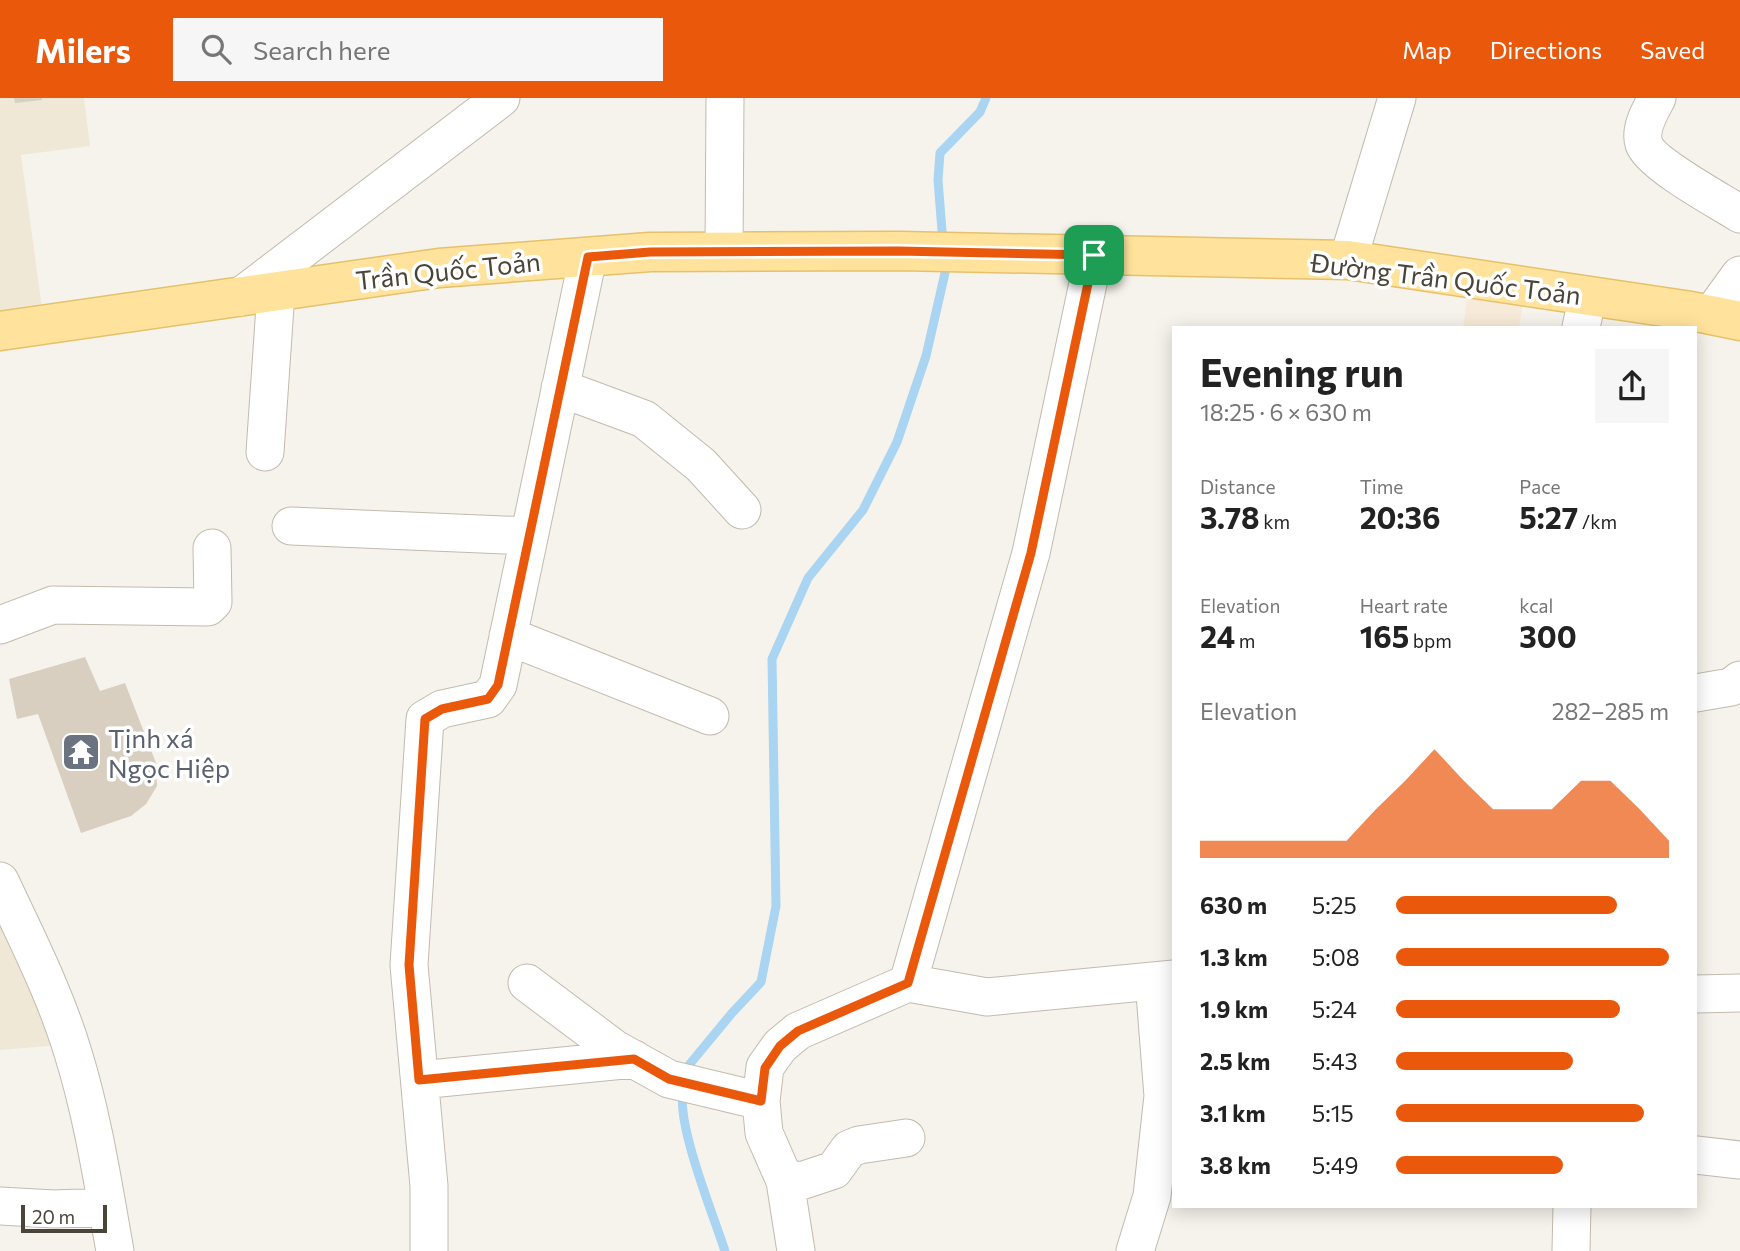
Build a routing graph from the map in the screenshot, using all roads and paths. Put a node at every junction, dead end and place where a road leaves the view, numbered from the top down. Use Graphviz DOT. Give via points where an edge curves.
graph roads {
  1 [pos="501,98"];
  2 [pos="726,98"];
  3 [pos="1397,98"];
  4 [pos="1657,98"];
  5 [pos="1740,214"];
  6 [pos="898,251"];
  7 [pos="724,252"];
  8 [pos="1094,255"];
  9 [pos="588,257"];
  10 [pos="1348,260"];
  11 [pos="1740,275"];
  12 [pos="258,294"];
  13 [pos="1585,311"];
  14 [pos="1726,318"];
  15 [pos="0,331"];
  16 [pos="560,388"];
  17 [pos="265,452"];
  18 [pos="742,510"];
  19 [pos="291,526"];
  20 [pos="529,536"];
  21 [pos="212,548"];
  22 [pos="0,625"];
  23 [pos="508,636"];
  24 [pos="1740,680"];
  25 [pos="1697,694"];
  26 [pos="710,716"];
  27 [pos="0,881"];
  28 [pos="1164,980"];
  29 [pos="908,983"];
  30 [pos="527,984"];
  31 [pos="1740,993"];
  32 [pos="1697,994"];
  33 [pos="634,1059"];
  34 [pos="419,1080"];
  35 [pos="761,1101"];
  36 [pos="906,1138"];
  37 [pos="1697,1155"];
  38 [pos="1740,1160"];
  39 [pos="785,1181"];
  40 [pos="0,1206"];
  41 [pos="107,1207"];
  42 [pos="1572,1208"];
  43 [pos="115,1251"];
  44 [pos="429,1251"];
  45 [pos="796,1251"];
  46 [pos="1135,1251"];
  47 [pos="1571,1251"];
  1 -- 12 [label="street"];
  2 -- 7 [label="street"];
  3 -- 10 [label="street"];
  4 -- 5 [label="street" via="1647,116 1644,145 1656,161"];
  6 -- 7 [label="main road, Trần Quốc Toản"];
  6 -- 8 [label="main road, Đường Trần Quốc Toản"];
  7 -- 9 [label="main road, Trần Quốc Toản"];
  8 -- 10 [label="main road, Đường Trần Quốc Toản"];
  8 -- 29 [label="street" via="1031,553"];
  9 -- 12 [label="main road, Trần Quốc Toản" via="439,268"];
  9 -- 16 [label="street"];
  10 -- 13 [label="main road, Đường Trần Quốc Toản"];
  11 -- 14 [label="street"];
  12 -- 15 [label="main road, Trần Quốc Toản"];
  12 -- 17 [label="street"];
  13 -- 14 [label="main road, Đường Trần Quốc Toản"];
  16 -- 18 [label="street" via="644,419 701,465"];
  16 -- 20 [label="street"];
  19 -- 20 [label="street"];
  20 -- 23 [label="street"];
  21 -- 22 [label="street" via="213,602 208,607 52,605"];
  23 -- 26 [label="street"];
  23 -- 34 [label="street" via="498,685 488,699 442,709 425,719 409,965"];
  24 -- 25 [label="street" via="1731,687"];
  27 -- 41 [label="street" via="53,994 73,1052 91,1116"];
  28 -- 29 [label="street" via="987,997"];
  28 -- 46 [label="street" via="1163,1096 1152,1196"];
  29 -- 35 [label="street" via="798,1031 765,1068"];
  30 -- 33 [label="street"];
  31 -- 32 [label="street"];
  33 -- 34 [label="street"];
  33 -- 35 [label="street" via="685,1082"];
  34 -- 44 [label="street" via="429,1186"];
  35 -- 39 [label="street" via="764,1133"];
  36 -- 39 [label="street" via="859,1145 849,1149 834,1170"];
  37 -- 38 [label="street"];
  39 -- 45 [label="street"];
  40 -- 41 [label="street"];
  41 -- 43 [label="street"];
  42 -- 47 [label="street"];
}
